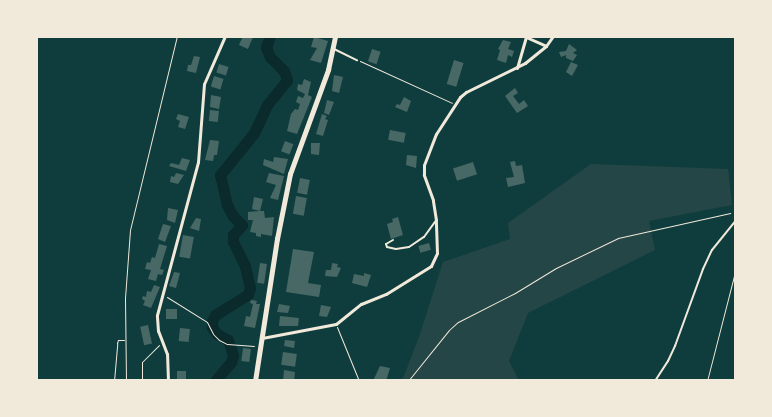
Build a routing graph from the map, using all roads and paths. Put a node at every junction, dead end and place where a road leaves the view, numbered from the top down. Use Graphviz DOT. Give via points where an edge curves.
graph roads {
  1 [pos="177,36"];
  2 [pos="225,36"];
  3 [pos="335,36"];
  4 [pos="552,36"];
  5 [pos="546,46"];
  6 [pos="332,48"];
  7 [pos="357,60"];
  8 [pos="516,69"];
  9 [pos="455,105"];
  10 [pos="735,212"];
  11 [pos="436,220"];
  12 [pos="736,220"];
  13 [pos="393,240"];
  14 [pos="736,268"];
  15 [pos="162,294"];
  16 [pos="336,324"];
  17 [pos="262,338"];
  18 [pos="125,341"];
  19 [pos="162,343"];
  20 [pos="260,346"];
  21 [pos="114,381"];
  22 [pos="126,381"];
  23 [pos="142,381"];
  24 [pos="168,381"];
  25 [pos="255,381"];
  26 [pos="359,381"];
  27 [pos="408,381"];
  28 [pos="655,381"];
  29 [pos="707,381"];
  1 -- 18 [label="path" via="130,230"];
  2 -- 15 [label="street" via="204,84 198,162"];
  3 -- 6 [label="main road"];
  4 -- 5 [label="street"];
  5 -- 8 [label="street"];
  5 -- 8 [label="street" via="526,37"];
  6 -- 7 [label="lane"];
  6 -- 17 [label="main road" via="328,70 290,174"];
  7 -- 9 [label="path"];
  8 -- 9 [label="street" via="473,88"];
  9 -- 11 [label="street" via="436,134 424,165"];
  10 -- 27 [label="path" via="642,230 556,268 458,322"];
  11 -- 13 [label="lane" via="424,237 409,247 387,247 386,244"];
  11 -- 16 [label="street" via="437,254 431,266 386,294 362,304"];
  12 -- 28 [label="lane" via="712,250 672,354"];
  14 -- 29 [label="path"];
  15 -- 19 [label="street" via="156,315"];
  15 -- 20 [label="path" via="207,322 213,334 227,344"];
  16 -- 17 [label="street"];
  16 -- 26 [label="path"];
  17 -- 20 [label="main road"];
  18 -- 21 [label="path" via="118,340"];
  18 -- 22 [label="path"];
  19 -- 23 [label="path" via="142,362"];
  19 -- 24 [label="street" via="167,354"];
  20 -- 25 [label="main road"];
}
